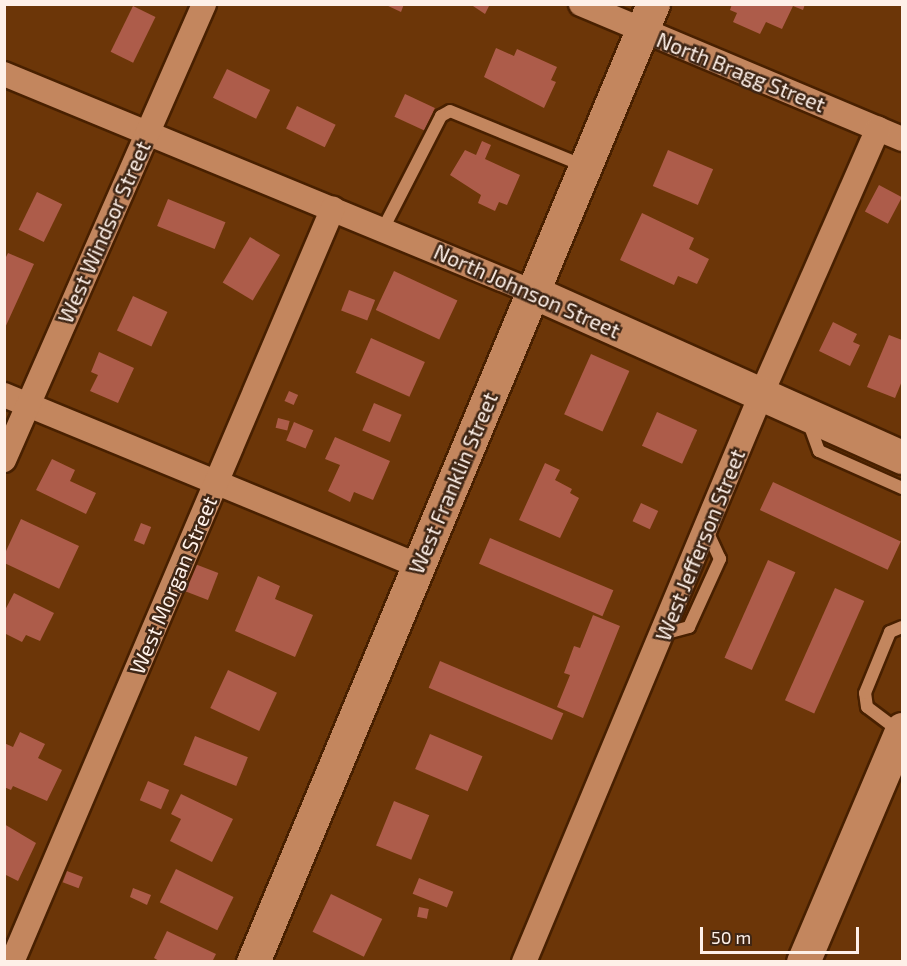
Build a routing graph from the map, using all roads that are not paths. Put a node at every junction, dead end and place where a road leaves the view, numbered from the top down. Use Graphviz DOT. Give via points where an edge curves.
graph roads {
  1 [pos="204,4"];
  2 [pos="581,4"];
  3 [pos="648,18"];
  4 [pos="4,74"];
  5 [pos="878,129"];
  6 [pos="148,134"];
  7 [pos="903,139"];
  8 [pos="585,166"];
  9 [pos="333,208"];
  10 [pos="383,229"];
  11 [pos="533,292"];
  12 [pos="4,395"];
  13 [pos="761,395"];
  14 [pos="28,405"];
  15 [pos="806,414"];
  16 [pos="903,457"];
  17 [pos="4,460"];
  18 [pos="217,480"];
  19 [pos="903,488"];
  20 [pos="418,566"];
  21 [pos="903,627"];
  22 [pos="902,731"];
  23 [pos="12,962"];
  24 [pos="253,962"];
  25 [pos="524,962"];
  26 [pos="803,962"];
  1 -- 6 [label="street, West Windsor Street"];
  2 -- 3 [label="street, North Bragg Street"];
  3 -- 5 [label="street, North Bragg Street"];
  3 -- 8 [label="main road, West Franklin Street"];
  4 -- 6 [label="street, North Johnson Street"];
  5 -- 7 [label="street, North Bragg Street"];
  5 -- 13 [label="street, West Jefferson Street"];
  6 -- 9 [label="street, North Johnson Street"];
  6 -- 14 [label="street, West Windsor Street"];
  8 -- 10 [label="lane" via="450,111 441,116"];
  8 -- 11 [label="main road, West Franklin Street"];
  9 -- 10 [label="street, North Johnson Street"];
  9 -- 18 [label="street, West Morgan Street"];
  10 -- 11 [label="street, North Johnson Street"];
  11 -- 13 [label="main road, North Johnson Street"];
  11 -- 20 [label="main road, West Franklin Street"];
  12 -- 14 [label="street"];
  13 -- 15 [label="main road, North Johnson Street"];
  13 -- 25 [label="street, West Jefferson Street"];
  14 -- 17 [label="street, West Windsor Street"];
  14 -- 18 [label="street"];
  15 -- 16 [label="main road, North Johnson Street"];
  15 -- 19 [label="lane" via="819,451"];
  18 -- 20 [label="street"];
  18 -- 23 [label="street, West Morgan Street"];
  20 -- 24 [label="main road, West Franklin Street"];
  21 -- 22 [label="lane" via="890,632 865,693 867,707"];
  22 -- 26 [label="main road"];
}
